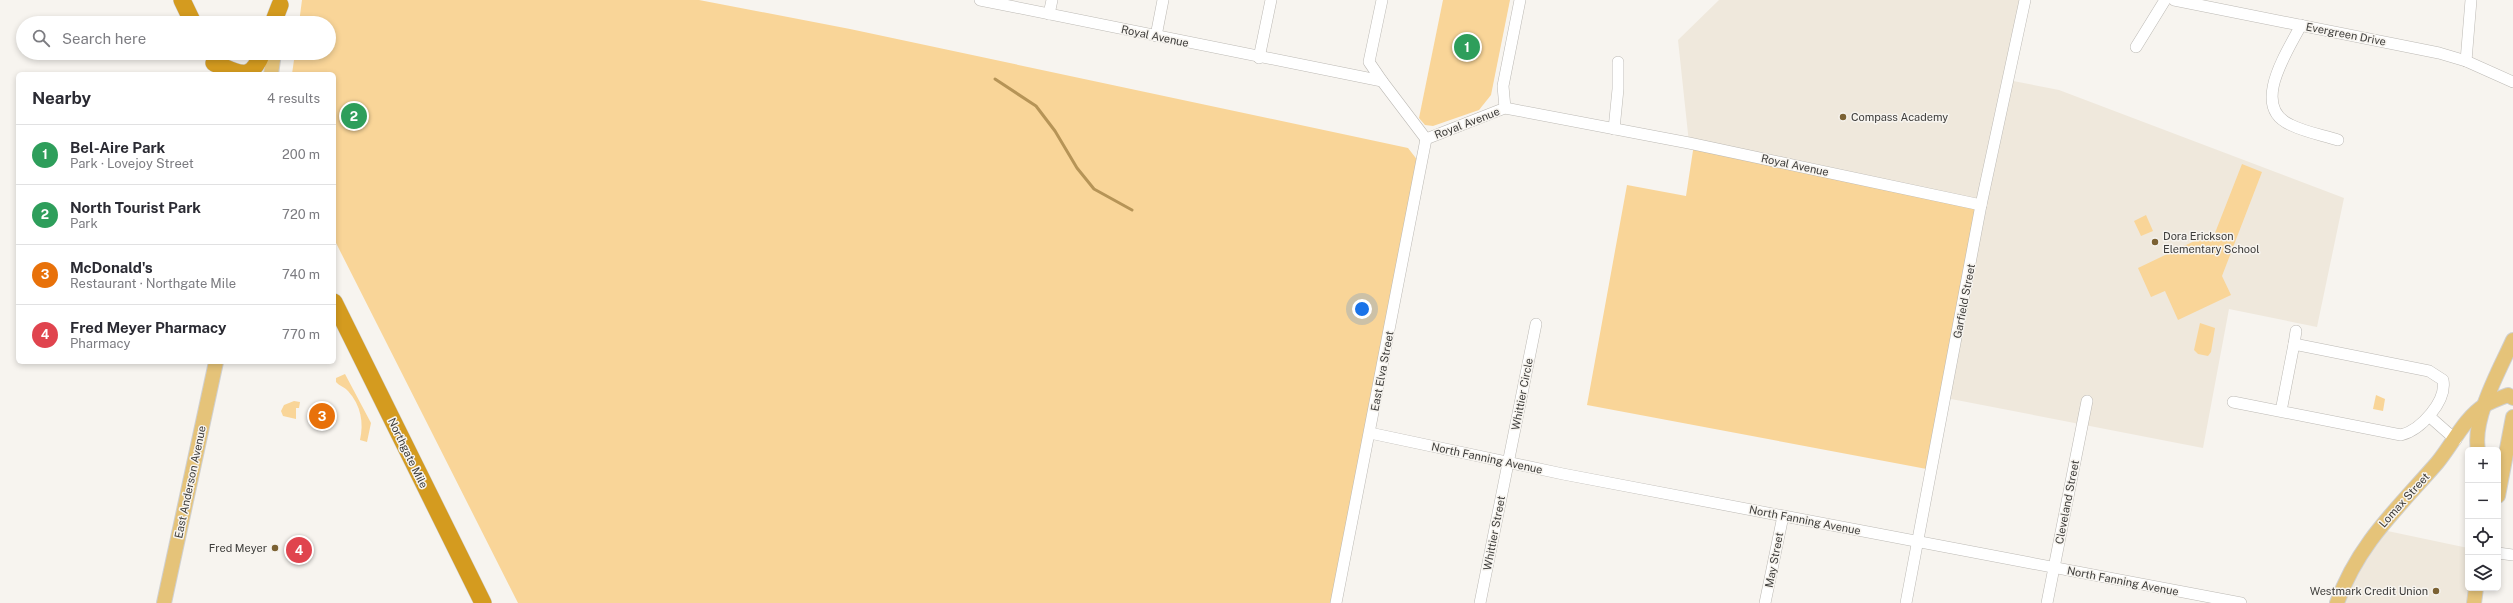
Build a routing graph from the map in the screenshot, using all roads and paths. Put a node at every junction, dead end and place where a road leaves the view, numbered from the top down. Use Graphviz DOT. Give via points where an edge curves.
graph roads {
  1 [pos="182,0"];
  2 [pos="980,0"];
  3 [pos="1052,0"];
  4 [pos="1163,0"];
  5 [pos="1271,0"];
  6 [pos="1382,0"];
  7 [pos="1520,0"];
  8 [pos="2025,0"];
  9 [pos="2165,0"];
  10 [pos="2174,0"];
  11 [pos="2471,0"];
  12 [pos="280,2"];
  13 [pos="1049,14"];
  14 [pos="190,16"];
  15 [pos="275,16"];
  16 [pos="279,16"];
  17 [pos="2301,25"];
  18 [pos="1156,36"];
  19 [pos="2136,47"];
  20 [pos="1259,58"];
  21 [pos="259,60"];
  22 [pos="273,60"];
  23 [pos="2466,61"];
  24 [pos="1618,62"];
  25 [pos="214,63"];
  26 [pos="236,72"];
  27 [pos="252,72"];
  28 [pos="271,72"];
  29 [pos="1382,81"];
  30 [pos="2513,82"];
  31 [pos="1505,108"];
  32 [pos="1614,129"];
  33 [pos="1426,138"];
  34 [pos="2338,140"];
  35 [pos="1982,205"];
  36 [pos="336,306"];
  37 [pos="1536,324"];
  38 [pos="2296,331"];
  39 [pos="2513,340"];
  40 [pos="2294,344"];
  41 [pos="216,364"];
  42 [pos="2513,398"];
  43 [pos="2087,401"];
  44 [pos="2233,402"];
  45 [pos="2484,405"];
  46 [pos="2281,411"];
  47 [pos="2430,417"];
  48 [pos="2513,417"];
  49 [pos="1370,433"];
  50 [pos="2456,440"];
  51 [pos="2478,447"];
  52 [pos="1508,463"];
  53 [pos="2500,483"];
  54 [pos="1783,516"];
  55 [pos="1918,542"];
  56 [pos="2501,553"];
  57 [pos="2513,555"];
  58 [pos="2054,568"];
  59 [pos="2476,591"];
  60 [pos="164,603"];
  61 [pos="483,603"];
  62 [pos="1336,603"];
  63 [pos="1480,603"];
  64 [pos="1765,603"];
  65 [pos="1906,603"];
  66 [pos="2047,603"];
  67 [pos="2241,603"];
  68 [pos="2337,603"];
  69 [pos="2474,603"];
  1 -- 14 [label="highway"];
  2 -- 13 [label="street, Royal Avenue"];
  3 -- 13 [label="street"];
  4 -- 18 [label="street"];
  5 -- 20 [label="street"];
  6 -- 29 [label="street" via="1369,62"];
  7 -- 31 [label="street" via="1503,86"];
  8 -- 35 [label="street, Garfield Street"];
  9 -- 19 [label="street"];
  10 -- 17 [label="street, Evergreen Drive"];
  11 -- 23 [label="street"];
  12 -- 15 [label="highway"];
  12 -- 16 [label="main road"];
  13 -- 18 [label="street, Royal Avenue"];
  17 -- 23 [label="street, Evergreen Drive" via="2440,53"];
  17 -- 34 [label="street" via="2272,82 2274,106 2282,120 2290,126"];
  18 -- 20 [label="street, Royal Avenue"];
  20 -- 29 [label="street, Royal Avenue"];
  21 -- 27 [label="highway"];
  22 -- 28 [label="main road"];
  23 -- 30 [label="street, Evergreen Drive"];
  24 -- 32 [label="street"];
  25 -- 26 [label="highway"];
  29 -- 33 [label="street, Royal Avenue"];
  31 -- 32 [label="street, Royal Avenue"];
  31 -- 33 [label="street, Royal Avenue"];
  32 -- 35 [label="street, Royal Avenue"];
  33 -- 49 [label="street, East Elva Street"];
  35 -- 55 [label="street, Garfield Street"];
  36 -- 61 [label="highway, Northgate Mile"];
  37 -- 52 [label="street, Whittier Circle"];
  38 -- 40 [label="street"];
  39 -- 45 [label="main road"];
  40 -- 46 [label="street"];
  40 -- 47 [label="street" via="2437,374 2444,384"];
  41 -- 60 [label="main road, East Anderson Avenue"];
  42 -- 45 [label="main road" via="2508,395"];
  43 -- 58 [label="street, Cleveland Street"];
  44 -- 46 [label="street"];
  45 -- 50 [label="main road, Lomax Street"];
  45 -- 51 [label="main road" via="2477,438"];
  46 -- 47 [label="street" via="2401,435 2414,430"];
  47 -- 50 [label="street"];
  48 -- 53 [label="main road"];
  49 -- 52 [label="street, North Fanning Avenue"];
  49 -- 62 [label="street, East Elva Street"];
  50 -- 68 [label="main road, Lomax Street" via="2366,544 2353,564"];
  52 -- 54 [label="street, North Fanning Avenue"];
  52 -- 63 [label="street, Whittier Street"];
  54 -- 55 [label="street, North Fanning Avenue"];
  54 -- 64 [label="street, May Street"];
  55 -- 58 [label="street, North Fanning Avenue"];
  55 -- 65 [label="street, Garfield Street"];
  56 -- 57 [label="street"];
  58 -- 66 [label="street, Cleveland Street"];
  58 -- 67 [label="street, North Fanning Avenue"];
  59 -- 69 [label="main road"];
}
